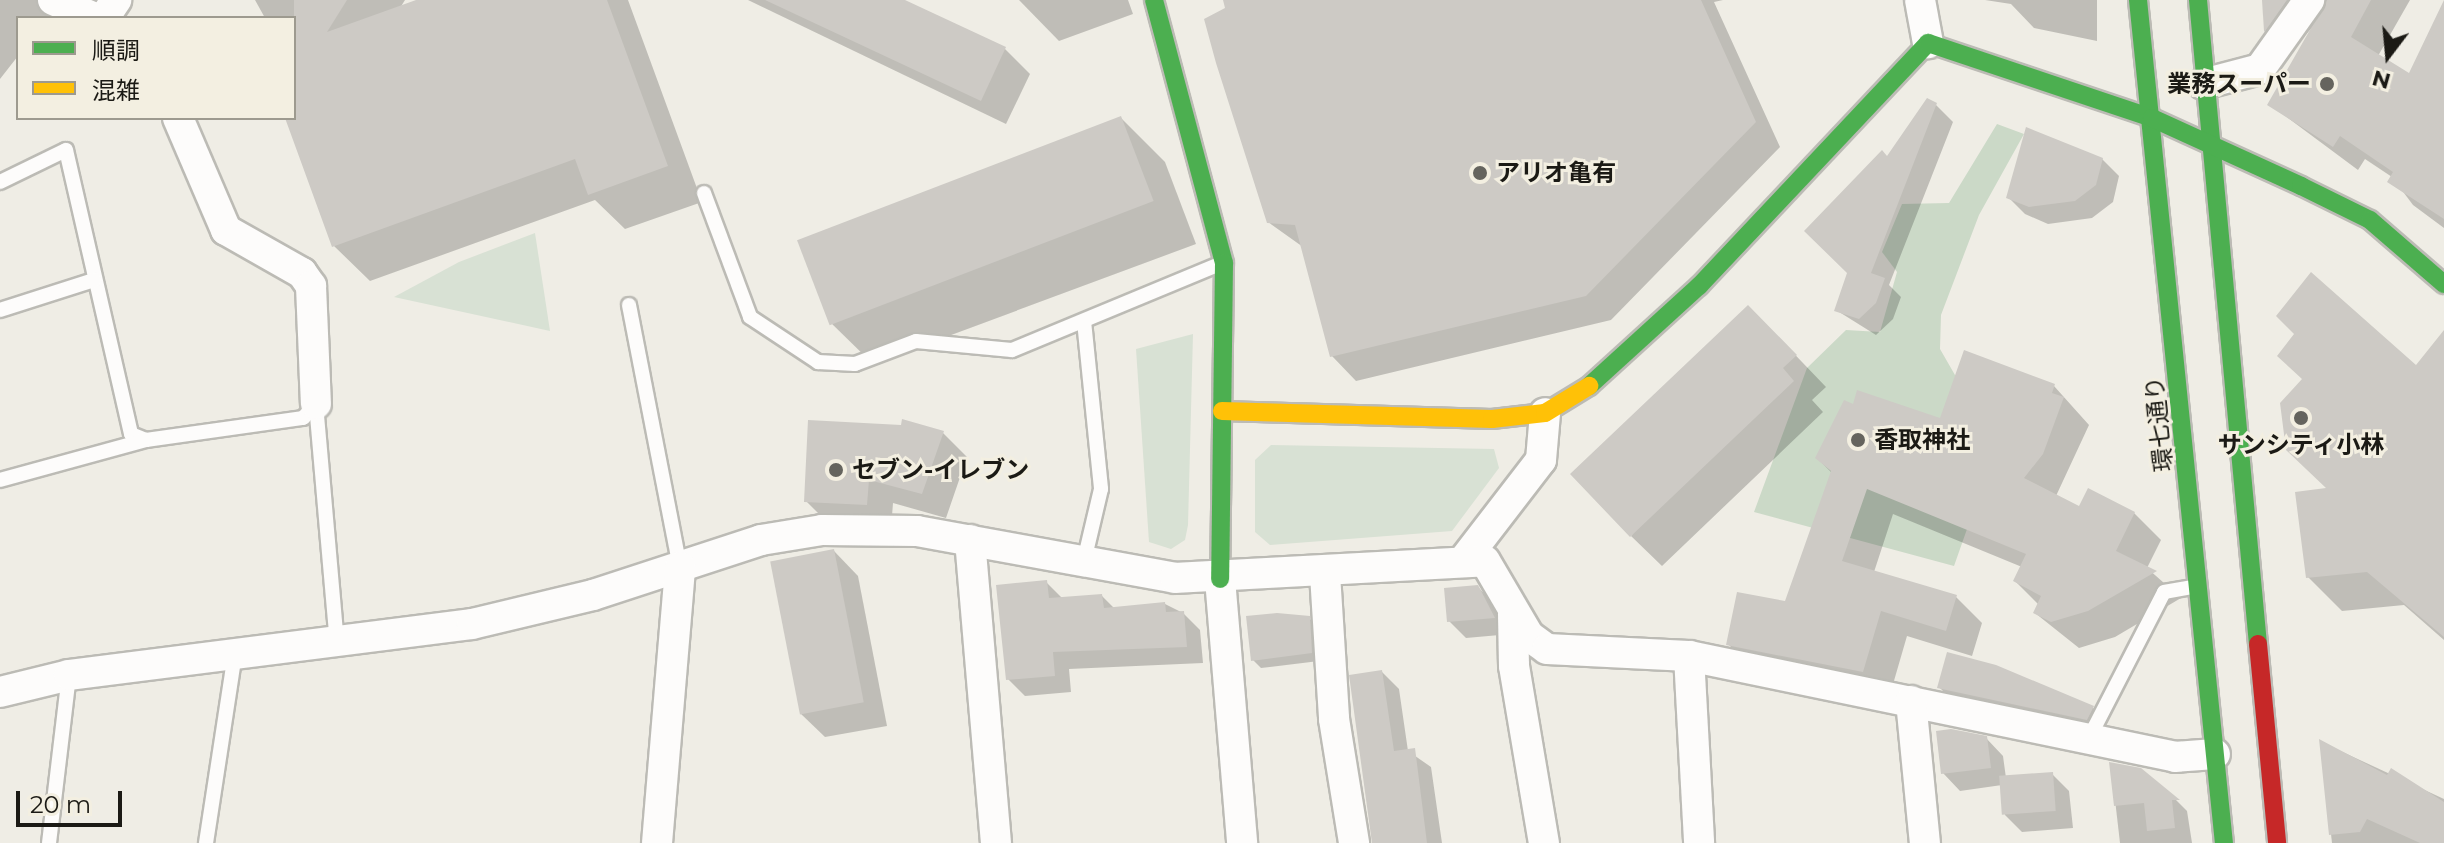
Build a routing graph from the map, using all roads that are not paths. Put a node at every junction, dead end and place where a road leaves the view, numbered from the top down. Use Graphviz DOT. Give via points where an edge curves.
graph roads {
  1 [pos="53,0"];
  2 [pos="1154,0"];
  3 [pos="1920,0"];
  4 [pos="2138,0"];
  5 [pos="2198,0"];
  6 [pos="2309,0"];
  7 [pos="90,16"];
  8 [pos="1928,43"];
  9 [pos="2203,84"];
  10 [pos="2152,118"];
  11 [pos="179,120"];
  12 [pos="2208,143"];
  13 [pos="0,182"];
  14 [pos="704,193"];
  15 [pos="1224,263"];
  16 [pos="94,280"];
  17 [pos="2444,284"];
  18 [pos="629,305"];
  19 [pos="0,310"];
  20 [pos="1084,321"];
  21 [pos="316,404"];
  22 [pos="1222,411"];
  23 [pos="1545,413"];
  24 [pos="146,440"];
  25 [pos="0,480"];
  26 [pos="970,540"];
  27 [pos="1464,560"];
  28 [pos="1084,561"];
  29 [pos="680,567"];
  30 [pos="1325,574"];
  31 [pos="1220,579"];
  32 [pos="2199,586"];
  33 [pos="1513,614"];
  34 [pos="337,643"];
  35 [pos="235,654"];
  36 [pos="1689,656"];
  37 [pos="69,675"];
  38 [pos="0,692"];
  39 [pos="1911,701"];
  40 [pos="2088,740"];
  41 [pos="2215,754"];
  42 [pos="49,843"];
  43 [pos="206,843"];
  44 [pos="657,843"];
  45 [pos="996,843"];
  46 [pos="1242,843"];
  47 [pos="1354,843"];
  48 [pos="1544,843"];
  49 [pos="1699,843"];
  50 [pos="1925,843"];
  51 [pos="2224,843"];
  52 [pos="2277,843"];
  1 -- 7 [label="street"];
  2 -- 15 [label="street"];
  3 -- 8 [label="street"];
  4 -- 10 [label="street, 環七通り"];
  5 -- 9 [label="street"];
  6 -- 9 [label="street" via="2260,69"];
  8 -- 10 [label="street" via="1987,57"];
  8 -- 23 [label="street" via="1699,286 1586,389"];
  9 -- 12 [label="street"];
  10 -- 12 [label="street"];
  10 -- 32 [label="street, 環七通り"];
  11 -- 21 [label="street" via="226,230 302,273 311,286"];
  12 -- 17 [label="street" via="2370,220"];
  12 -- 52 [label="street"];
  13 -- 16 [label="lane" via="66,150"];
  14 -- 20 [label="lane" via="750,317 818,362 855,364 916,341 1012,350"];
  15 -- 20 [label="lane"];
  15 -- 22 [label="street"];
  16 -- 19 [label="lane"];
  16 -- 24 [label="lane" via="131,434"];
  18 -- 29 [label="lane"];
  20 -- 28 [label="lane" via="1101,489"];
  21 -- 24 [label="lane" via="303,418"];
  21 -- 34 [label="lane"];
  22 -- 23 [label="street" via="1492,419"];
  22 -- 31 [label="street"];
  23 -- 27 [label="street" via="1541,460"];
  24 -- 25 [label="lane"];
  26 -- 28 [label="street"];
  26 -- 29 [label="street" via="822,530 710,552"];
  26 -- 45 [label="street"];
  27 -- 30 [label="street"];
  27 -- 33 [label="street" via="1485,561 1503,581"];
  28 -- 31 [label="street"];
  29 -- 34 [label="street" via="472,624"];
  29 -- 44 [label="street"];
  30 -- 31 [label="street"];
  30 -- 47 [label="street" via="1334,719"];
  31 -- 46 [label="street"];
  32 -- 40 [label="lane" via="2164,592"];
  32 -- 41 [label="street, 環七通り"];
  33 -- 36 [label="street" via="1547,649"];
  33 -- 48 [label="street" via="1514,666"];
  34 -- 35 [label="street"];
  35 -- 37 [label="street"];
  35 -- 43 [label="lane"];
  36 -- 39 [label="street"];
  36 -- 49 [label="street"];
  37 -- 38 [label="street"];
  37 -- 42 [label="lane"];
  39 -- 40 [label="street"];
  39 -- 50 [label="street"];
  40 -- 41 [label="street" via="2175,757"];
  41 -- 51 [label="street, 環七通り"];
}
